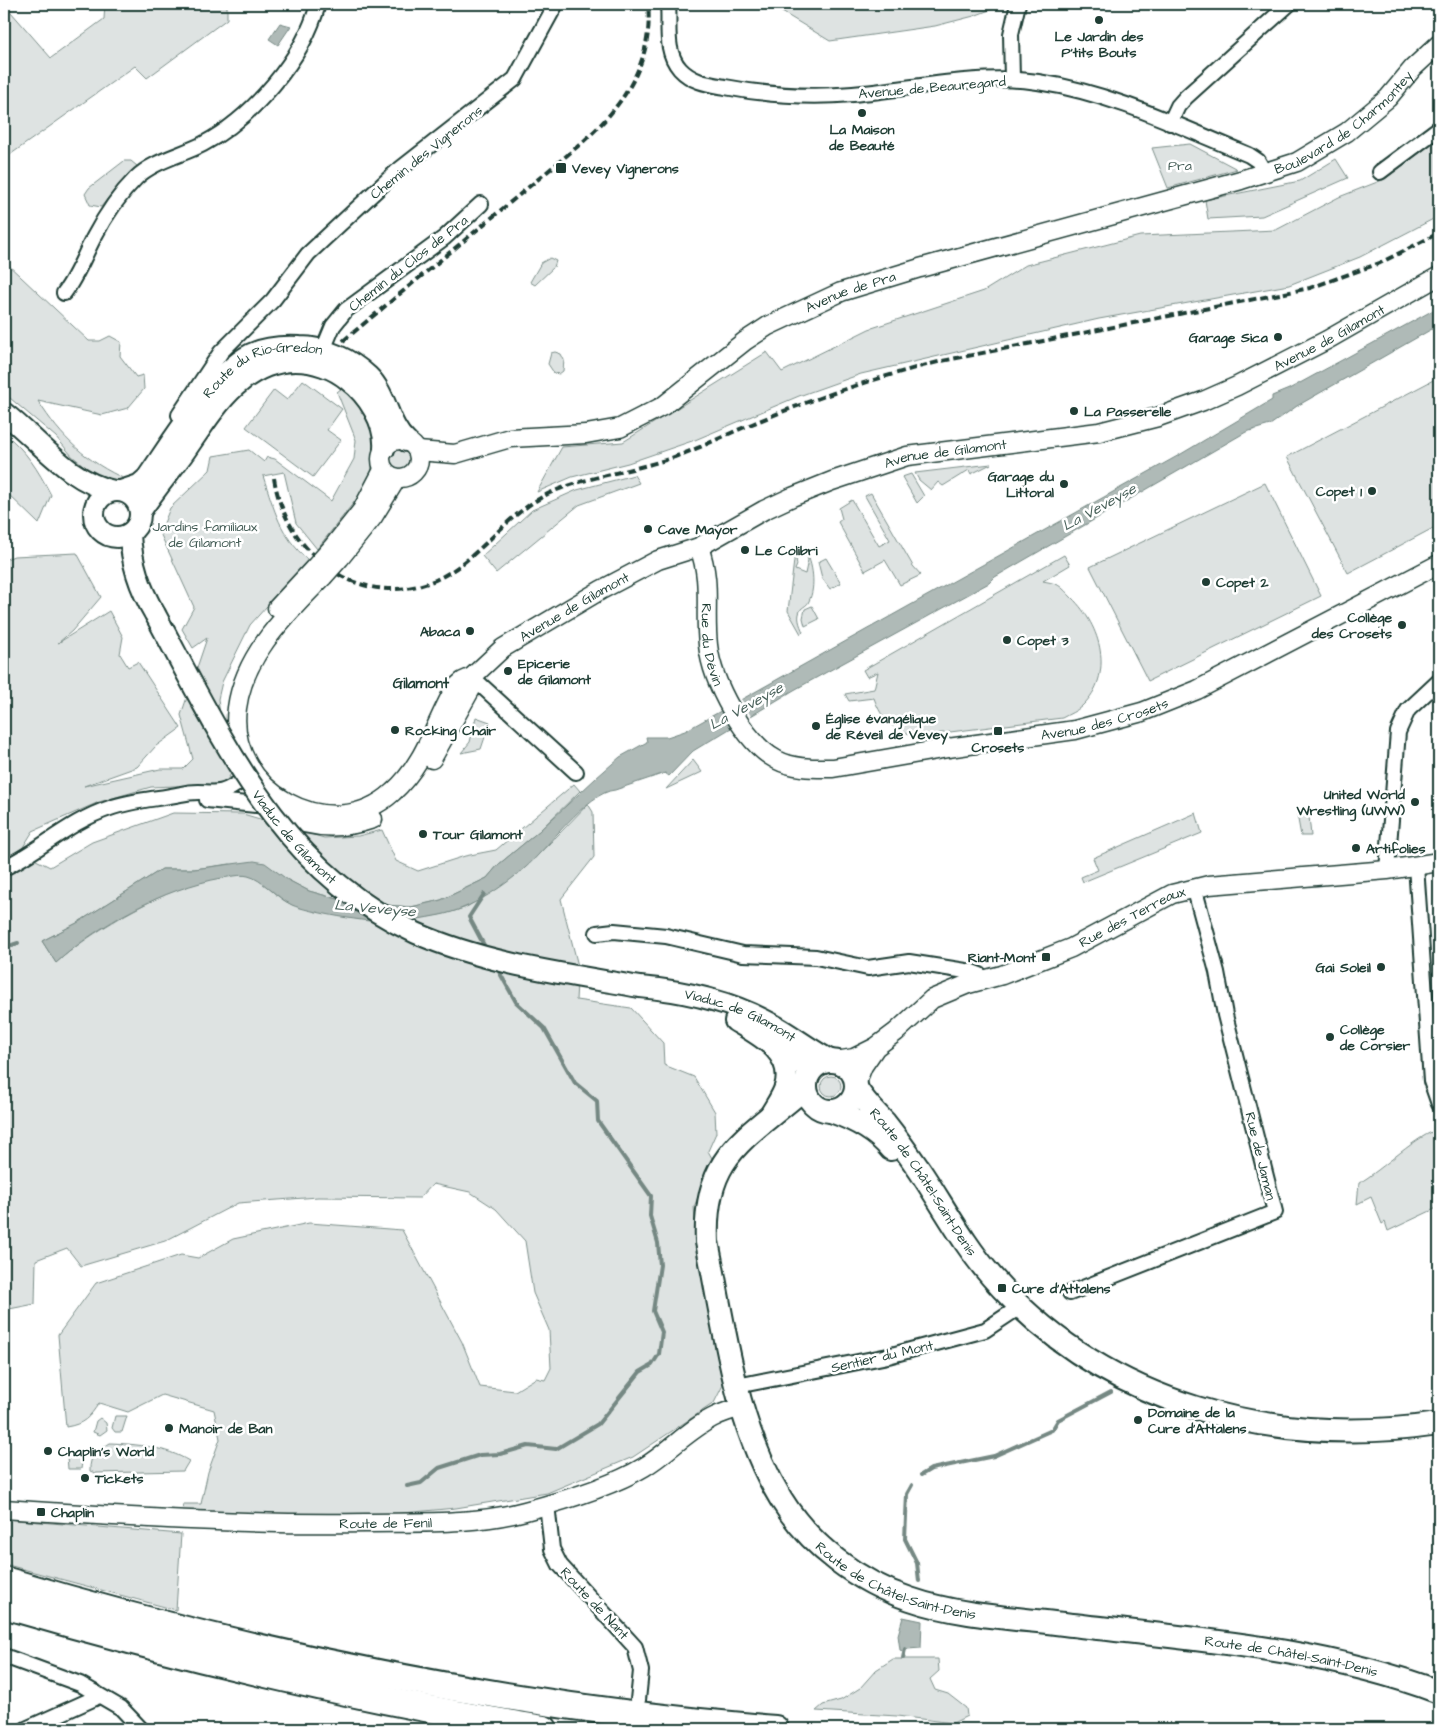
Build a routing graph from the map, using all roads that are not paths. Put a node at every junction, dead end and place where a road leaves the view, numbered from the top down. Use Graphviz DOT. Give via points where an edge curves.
graph roads {
  1 [pos="318,4"];
  2 [pos="556,4"];
  3 [pos="668,4"];
  4 [pos="1018,4"];
  5 [pos="1289,4"];
  6 [pos="1439,44"];
  7 [pos="1012,80"];
  8 [pos="1170,123"];
  9 [pos="1439,128"];
  10 [pos="1380,172"];
  11 [pos="1265,173"];
  12 [pos="480,204"];
  13 [pos="1439,276"];
  14 [pos="64,293"];
  15 [pos="323,350"];
  16 [pos="4,413"];
  17 [pos="24,431"];
  18 [pos="182,442"];
  19 [pos="412,446"];
  20 [pos="384,449"];
  21 [pos="461,454"];
  22 [pos="417,470"];
  23 [pos="390,474"];
  24 [pos="118,491"];
  25 [pos="140,512"];
  26 [pos="93,514"];
  27 [pos="130,533"];
  28 [pos="105,534"];
  29 [pos="699,547"];
  30 [pos="1439,564"];
  31 [pos="319,572"];
  32 [pos="140,584"];
  33 [pos="472,677"];
  34 [pos="1439,681"];
  35 [pos="749,735"];
  36 [pos="576,772"];
  37 [pos="242,780"];
  38 [pos="174,796"];
  39 [pos="266,806"];
  40 [pos="1439,862"];
  41 [pos="1416,866"];
  42 [pos="4,868"];
  43 [pos="1387,870"];
  44 [pos="1194,887"];
  45 [pos="597,933"];
  46 [pos="983,980"];
  47 [pos="732,1014"];
  48 [pos="876,1047"];
  49 [pos="834,1061"];
  50 [pos="808,1079"];
  51 [pos="856,1086"];
  52 [pos="1439,1104"];
  53 [pos="827,1110"];
  54 [pos="767,1118"];
  55 [pos="991,1276"];
  56 [pos="1070,1293"];
  57 [pos="1021,1306"];
  58 [pos="739,1397"];
  59 [pos="1439,1424"];
  60 [pos="547,1504"];
  61 [pos="4,1509"];
  62 [pos="4,1580"];
  63 [pos="4,1605"];
  64 [pos="4,1656"];
  65 [pos="1439,1692"];
  66 [pos="96,1693"];
  67 [pos="638,1700"];
  68 [pos="26,1729"];
  69 [pos="141,1729"];
  70 [pos="544,1729"];
  71 [pos="775,1729"];
  1 -- 14 [label="street" via="295,54 251,110 203,144 163,161 137,177 95,235 74,280"];
  2 -- 18 [label="street, Chemin des Vignerons" via="515,79 396,173 308,254 273,300 221,352 176,420 175,430"];
  3 -- 7 [label="street, Avenue de Beauregard" via="672,58 685,74 701,82 745,91 808,96"];
  4 -- 7 [label="street" via="1011,34"];
  5 -- 8 [label="street" via="1186,97"];
  6 -- 11 [label="street, Boulevard de Charmontey" via="1388,98 1348,132 1297,162"];
  7 -- 8 [label="street, Avenue de Beauregard" via="1039,82 1094,95"];
  8 -- 11 [label="street, Avenue de Beauregard" via="1249,155 1258,161"];
  9 -- 10 [label="street"];
  11 -- 21 [label="street, Avenue de Pra" via="841,292 745,340 663,406 620,428 586,434 510,438"];
  12 -- 15 [label="street, Chemin du Clos de Pra" via="444,238 346,310"];
  13 -- 29 [label="street, Avenue de Gilamont" via="1326,340 1203,401 1099,432 907,456 792,497"];
  15 -- 18 [label="main road, Route du Rio-Gredon" via="282,347 252,354 240,361 215,385"];
  15 -- 19 [label="main road, Route du Rio-Gredon" via="346,360 368,376 380,392 398,432"];
  16 -- 17 [label="main road"];
  17 -- 24 [label="main road" via="88,483"];
  17 -- 26 [label="main road" via="86,500"];
  18 -- 20 [label="main road, Route du Rio-Gredon" via="250,374 278,362 304,361 347,378 362,393 382,431"];
  18 -- 24 [label="main road, Route du Rio-Gredon" via="143,482 131,489"];
  18 -- 25 [label="main road, Route du Rio-Gredon"];
  19 -- 20 [label="street" via="392,442"];
  19 -- 21 [label="street, Avenue de Pra" via="439,455"];
  19 -- 22 [label="street" via="420,458"];
  20 -- 23 [label="street" via="380,459"];
  21 -- 22 [label="street, Avenue de Pra"];
  22 -- 23 [label="street" via="408,477"];
  23 -- 31 [label="street, Avenue de Gilamont, bridge" via="373,516"];
  24 -- 25 [label="main road" via="134,499"];
  24 -- 26 [label="main road" via="99,499"];
  25 -- 27 [label="main road" via="138,524"];
  26 -- 28 [label="main road" via="96,524"];
  27 -- 28 [label="main road" via="116,538"];
  27 -- 32 [label="main road, Viaduc de Gilamont" via="131,552"];
  28 -- 32 [label="main road, Viaduc de Gilamont" via="130,576"];
  29 -- 33 [label="street, Avenue de Gilamont" via="658,560 601,590 503,648"];
  29 -- 35 [label="street, Rue du Dévin" via="708,582 709,654 722,689"];
  30 -- 35 [label="street, Avenue des Crosets" via="1197,690 1142,712 1075,730 834,768 803,767 778,761 758,747"];
  31 -- 33 [label="street, Avenue de Gilamont" via="271,633 248,671 237,709 241,748 248,764 261,783 284,803 310,813 340,815 358,812 384,800 411,773 455,688"];
  31 -- 37 [label="street, Avenue de Gilamont" via="262,626 230,685 225,741"];
  32 -- 47 [label="main road, Viaduc de Gilamont, bridge" via="229,749 269,812 289,837 334,881 417,933 469,952 537,968 667,989"];
  33 -- 36 [label="street"];
  33 -- 39 [label="street, Avenue de Gilamont" via="467,697 421,777 407,794 378,817 345,827 321,827 290,819"];
  34 -- 43 [label="street" via="1408,710 1398,732"];
  37 -- 38 [label="street" via="224,792"];
  37 -- 39 [label="street, Avenue de Gilamont"];
  38 -- 39 [label="street"];
  38 -- 42 [label="street" via="111,807 60,832"];
  40 -- 41 [label="street, Rue des Terreaux"];
  41 -- 43 [label="street, Rue des Terreaux"];
  41 -- 52 [label="street" via="1432,1081"];
  43 -- 44 [label="street, Rue des Terreaux"];
  44 -- 46 [label="street, Rue des Terreaux" via="1167,896 1071,948"];
  44 -- 56 [label="street, Rue de Jaman" via="1276,1212"];
  45 -- 46 [label="street" via="614,931 666,936 743,954 816,956 868,968 909,962 972,972"];
  46 -- 48 [label="street, Rue des Terreaux" via="930,1000"];
  47 -- 49 [label="main road, Viaduc de Gilamont" via="769,1022"];
  47 -- 50 [label="main road, Viaduc de Gilamont" via="787,1045 801,1059"];
  47 -- 54 [label="main road" via="772,1044 784,1063 785,1086"];
  48 -- 49 [label="street, Rue des Terreaux" via="854,1058"];
  48 -- 51 [label="street, Rue des Terreaux" via="863,1066"];
  49 -- 50 [label="main road" via="816,1066"];
  49 -- 51 [label="main road" via="850,1070"];
  50 -- 53 [label="main road" via="810,1100"];
  50 -- 54 [label="main road, Route de Châtel-Saint-Denis" via="795,1097"];
  51 -- 53 [label="main road" via="848,1104"];
  51 -- 55 [label="main road, Route de Châtel-Saint-Denis" via="863,1101 892,1132"];
  53 -- 54 [label="main road, Route de Châtel-Saint-Denis" via="789,1111"];
  53 -- 55 [label="main road, Route de Châtel-Saint-Denis" via="863,1125 887,1145 928,1199 955,1247"];
  54 -- 58 [label="main road, Route de Châtel-Saint-Denis" via="736,1145 724,1161 714,1181 708,1208 708,1242"];
  55 -- 57 [label="main road, Route de Châtel-Saint-Denis"];
  57 -- 58 [label="street, Sentier du Mont" via="985,1330"];
  57 -- 59 [label="main road, Route de Châtel-Saint-Denis" via="1056,1336 1113,1373 1198,1410 1257,1424 1317,1430"];
  58 -- 60 [label="street, Route de Fenil" via="643,1468"];
  58 -- 65 [label="main road, Route de Châtel-Saint-Denis" via="769,1476 804,1529 832,1557 853,1572 920,1602 982,1615 1272,1649 1397,1676"];
  60 -- 61 [label="street, Route de Fenil" via="502,1516 413,1523 182,1521"];
  60 -- 67 [label="street, Route de Nant" via="552,1549 560,1565 635,1647 642,1671"];
  62 -- 71 [label="highway" via="216,1639 354,1670 549,1704"];
  63 -- 70 [label="highway" via="152,1648 268,1676 402,1705"];
  64 -- 66 [label="street"];
  66 -- 68 [label="street" via="95,1698"];
  66 -- 69 [label="street" via="120,1708"];
}
